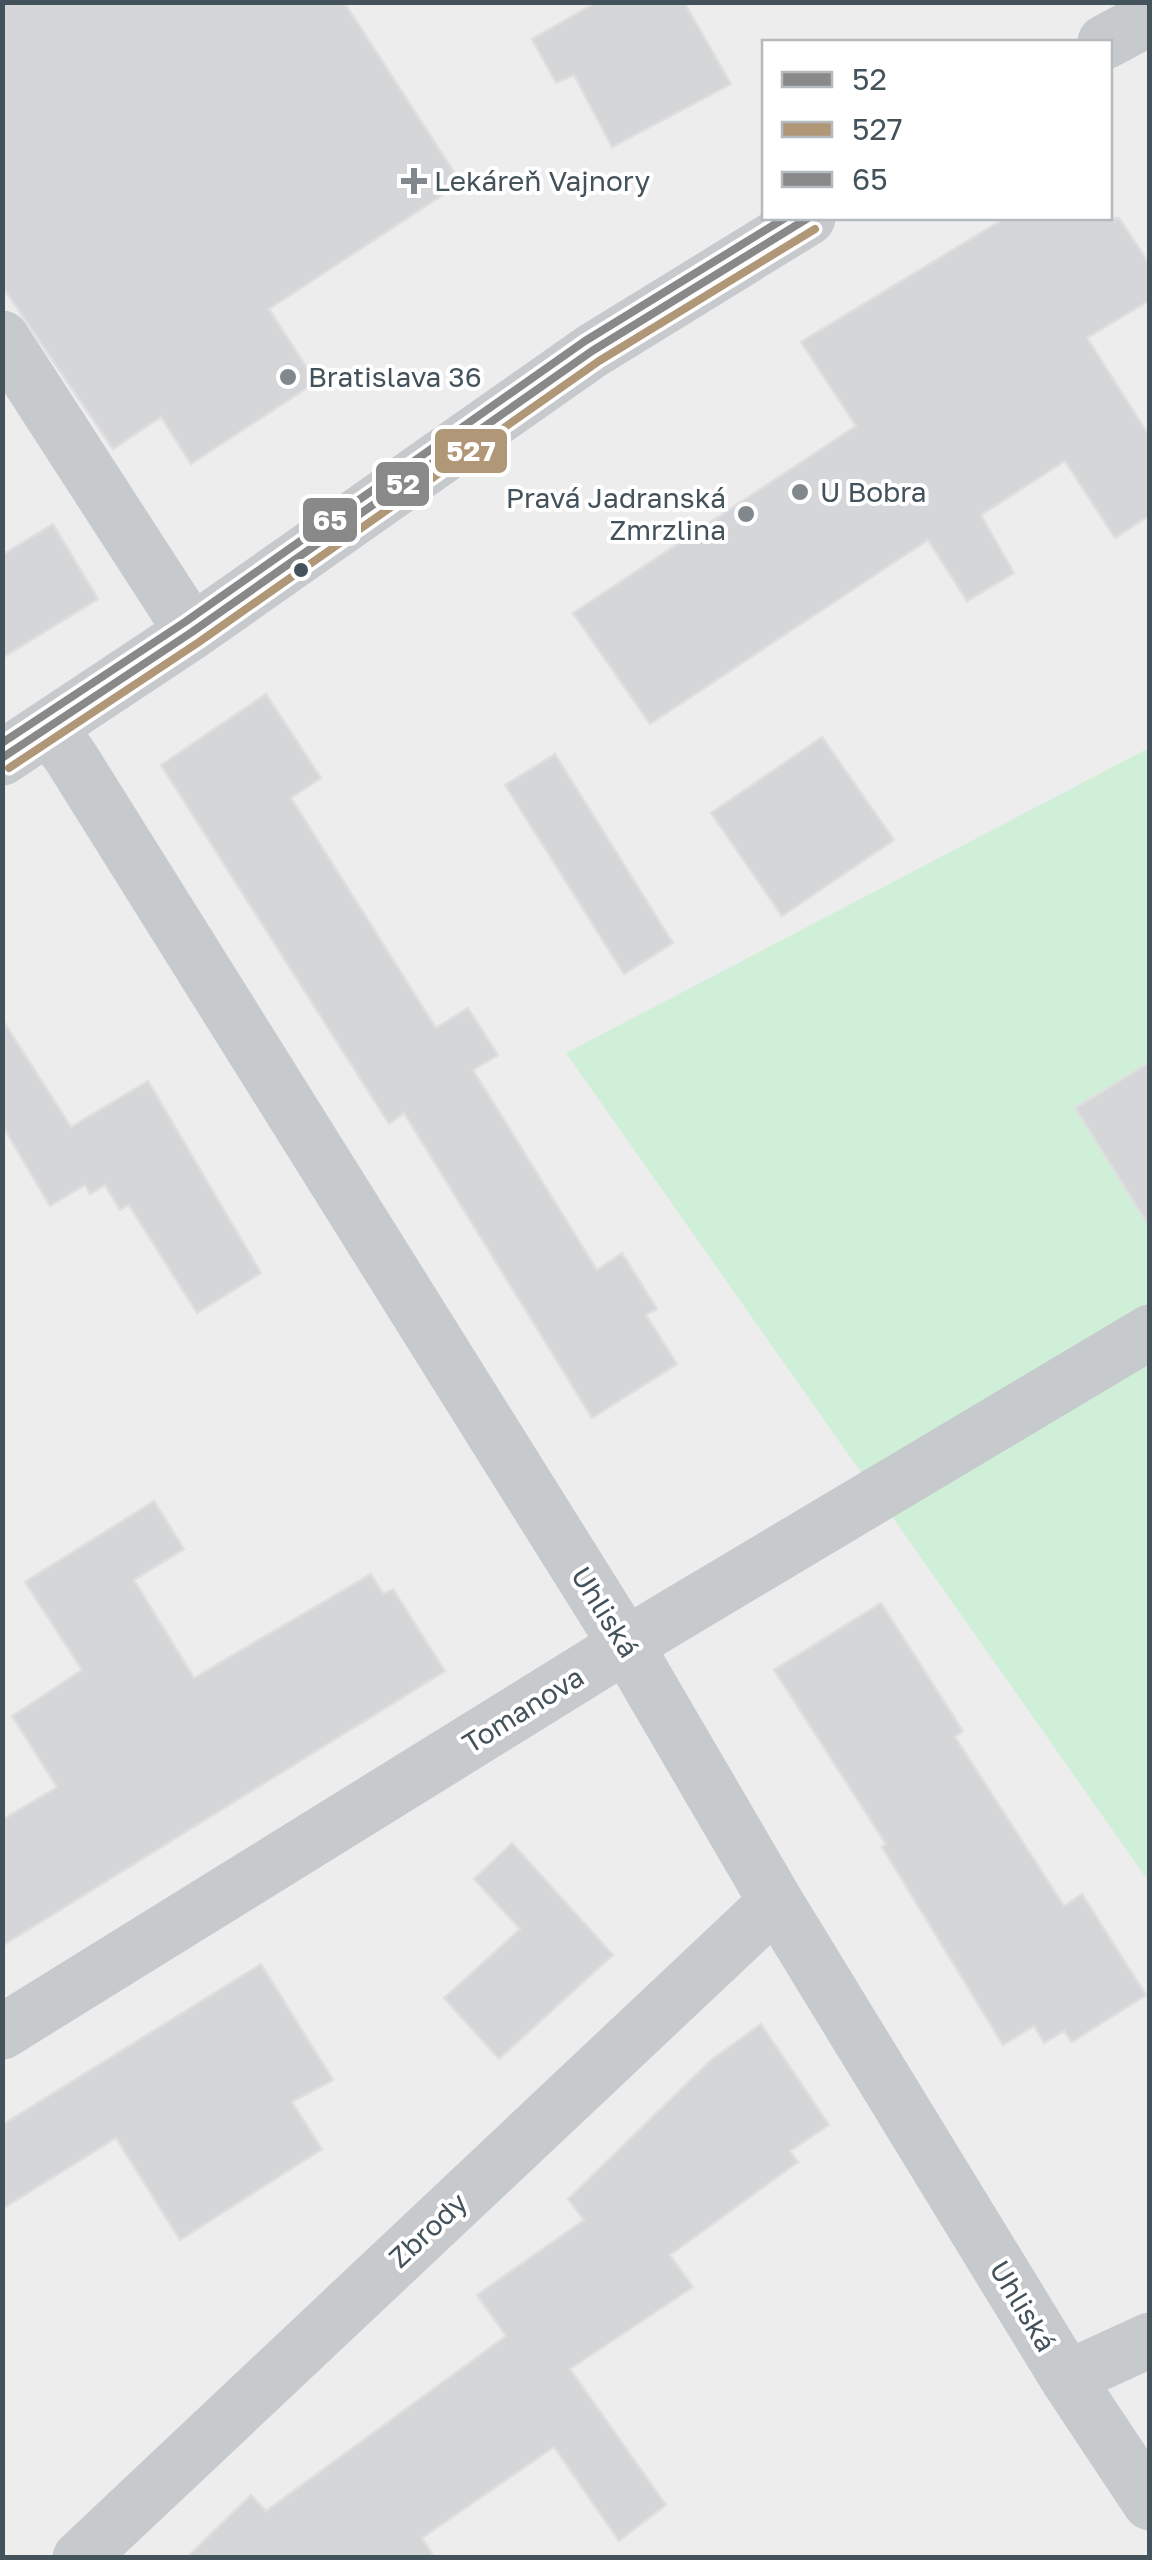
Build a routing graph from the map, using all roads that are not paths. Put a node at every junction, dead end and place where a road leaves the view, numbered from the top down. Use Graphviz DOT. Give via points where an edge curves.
graph roads {
  1 [pos="1150,18"];
  2 [pos="1109,40"];
  3 [pos="805,220"];
  4 [pos="2,338"];
  5 [pos="192,632"];
  6 [pos="50,728"];
  7 [pos="2,758"];
  8 [pos="1150,1332"];
  9 [pos="626,1645"];
  10 [pos="776,1902"];
  11 [pos="2,2032"];
  12 [pos="1150,2340"];
  13 [pos="1066,2378"];
  14 [pos="1150,2503"];
  15 [pos="80,2558"];
  1 -- 2 [label="street"];
  3 -- 5 [label="street" via="592,351"];
  4 -- 5 [label="street"];
  5 -- 6 [label="street"];
  6 -- 7 [label="street"];
  6 -- 9 [label="street, Uhliská"];
  8 -- 9 [label="street, Tomanova"];
  9 -- 10 [label="street, Uhliská"];
  9 -- 11 [label="street, Tomanova"];
  10 -- 13 [label="street, Uhliská"];
  10 -- 15 [label="street, Zbrody"];
  12 -- 13 [label="street"];
  13 -- 14 [label="street, Uhliská"];
}
